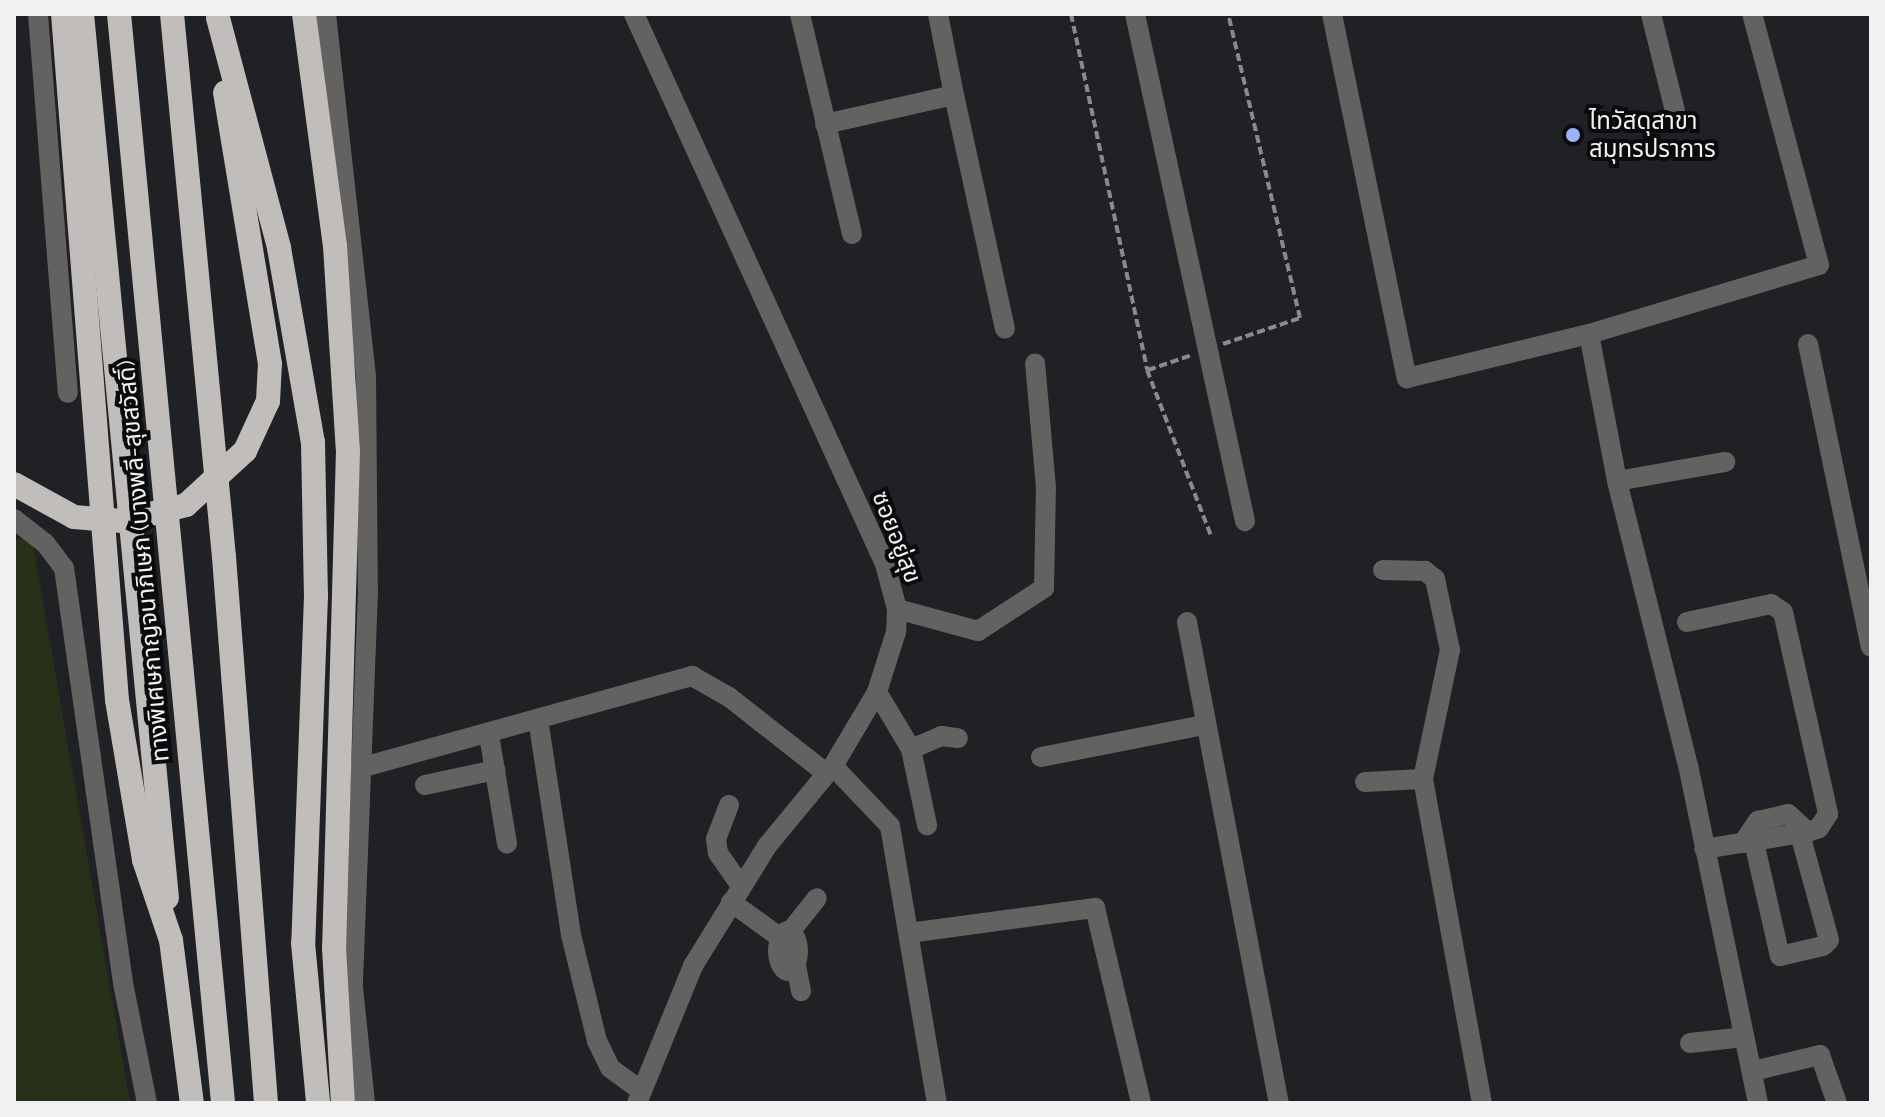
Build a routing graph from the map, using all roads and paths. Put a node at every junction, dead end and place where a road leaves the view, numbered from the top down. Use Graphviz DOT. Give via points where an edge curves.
graph roads {
  1 [pos="38,14"];
  2 [pos="63,14"];
  3 [pos="82,14"];
  4 [pos="119,14"];
  5 [pos="172,14"];
  6 [pos="304,14"];
  7 [pos="326,14"];
  8 [pos="634,14"];
  9 [pos="800,14"];
  10 [pos="938,14"];
  11 [pos="1071,14"];
  12 [pos="1135,14"];
  13 [pos="1228,14"];
  14 [pos="1332,14"];
  15 [pos="1651,14"];
  16 [pos="1752,14"];
  17 [pos="218,16"];
  18 [pos="954,95"];
  19 [pos="1675,111"];
  20 [pos="825,124"];
  21 [pos="852,234"];
  22 [pos="1005,328"];
  23 [pos="1589,334"];
  24 [pos="1808,344"];
  25 [pos="1217,347"];
  26 [pos="1203,351"];
  27 [pos="1035,363"];
  28 [pos="1147,370"];
  29 [pos="68,393"];
  30 [pos="1725,462"];
  31 [pos="1617,481"];
  32 [pos="14,484"];
  33 [pos="14,519"];
  34 [pos="1245,521"];
  35 [pos="1211,536"];
  36 [pos="1383,570"];
  37 [pos="897,609"];
  38 [pos="1187,622"];
  39 [pos="1687,622"];
  40 [pos="1871,647"];
  41 [pos="877,692"];
  42 [pos="538,719"];
  43 [pos="1204,725"];
  44 [pos="489,735"];
  45 [pos="958,738"];
  46 [pos="911,749"];
  47 [pos="1041,757"];
  48 [pos="360,768"];
  49 [pos="495,770"];
  50 [pos="830,770"];
  51 [pos="1423,779"];
  52 [pos="1365,782"];
  53 [pos="425,785"];
  54 [pos="729,805"];
  55 [pos="927,825"];
  56 [pos="1804,833"];
  57 [pos="1748,843"];
  58 [pos="507,844"];
  59 [pos="1704,849"];
  60 [pos="736,894"];
  61 [pos="817,898"];
  62 [pos="909,933"];
  63 [pos="787,938"];
  64 [pos="171,940"];
  65 [pos="801,991"];
  66 [pos="1744,1037"];
  67 [pos="1690,1043"];
  68 [pos="1753,1071"];
  69 [pos="640,1097"];
  70 [pos="147,1103"];
  71 [pos="192,1103"];
  72 [pos="223,1103"];
  73 [pos="266,1103"];
  74 [pos="318,1103"];
  75 [pos="343,1103"];
  76 [pos="365,1103"];
  77 [pos="937,1103"];
  78 [pos="1141,1103"];
  79 [pos="1279,1103"];
  80 [pos="1482,1103"];
  81 [pos="1758,1103"];
  82 [pos="1837,1103"];
  1 -- 29 [label="street"];
  2 -- 64 [label="highway, bridge" via="117,700 144,860"];
  3 -- 64 [label="highway, bridge"];
  4 -- 72 [label="highway, ทางพิเศษกาญจนาภิเษก (บางพลี-สุขสวัสดิ์), bridge"];
  5 -- 73 [label="highway, bridge" via="224,557"];
  6 -- 75 [label="highway" via="335,246 348,450 334,948"];
  7 -- 48 [label="street" via="366,377 368,591"];
  8 -- 37 [label="street, ซอยอยู่สุข" via="885,564"];
  9 -- 20 [label="street"];
  10 -- 18 [label="street"];
  11 -- 28 [label="path"];
  12 -- 34 [label="street"];
  13 -- 25 [label="path" via="1300,318"];
  14 -- 23 [label="street" via="1407,378"];
  15 -- 19 [label="street"];
  16 -- 23 [label="street" via="1819,265"];
  17 -- 32 [label="highway" via="236,166 267,327 268,401 256,429 226,471 186,505 122,521 74,517"];
  17 -- 74 [label="highway" via="279,248 302,367 318,507 303,943"];
  18 -- 20 [label="street"];
  18 -- 22 [label="street"];
  20 -- 21 [label="street"];
  23 -- 31 [label="street"];
  24 -- 40 [label="street"];
  26 -- 28 [label="path"];
  27 -- 37 [label="street" via="1046,488 1044,588 978,631"];
  28 -- 35 [label="path"];
  30 -- 31 [label="street"];
  31 -- 59 [label="street"];
  33 -- 70 [label="street" via="45,543 64,568 124,988"];
  36 -- 51 [label="street" via="1425,571 1435,579 1450,650"];
  37 -- 41 [label="street, ซอยอยู่สุข" via="896,632"];
  38 -- 43 [label="street"];
  39 -- 56 [label="street" via="1771,604 1783,612 1828,814 1819,828"];
  41 -- 46 [label="street"];
  41 -- 50 [label="street, ซอยอยู่สุข"];
  42 -- 44 [label="street"];
  42 -- 50 [label="street" via="692,676"];
  42 -- 69 [label="street" via="571,935 597,1041 610,1068"];
  43 -- 47 [label="street"];
  43 -- 79 [label="street"];
  44 -- 48 [label="street"];
  44 -- 49 [label="street"];
  45 -- 46 [label="street" via="941,736"];
  46 -- 55 [label="street"];
  48 -- 76 [label="street" via="353,988"];
  49 -- 53 [label="street"];
  49 -- 58 [label="street"];
  50 -- 60 [label="street, ซอยอยู่สุข"];
  50 -- 62 [label="street" via="890,826"];
  51 -- 52 [label="street"];
  51 -- 80 [label="street"];
  54 -- 60 [label="street" via="716,839"];
  56 -- 57 [label="street"];
  56 -- 57 [label="street" via="1829,940 1780,956"];
  57 -- 59 [label="street"];
  59 -- 66 [label="street"];
  60 -- 63 [label="street"];
  60 -- 69 [label="street, ซอยอยู่สุข" via="693,966"];
  61 -- 63 [label="street"];
  62 -- 77 [label="street"];
  62 -- 78 [label="street" via="1095,908"];
  63 -- 65 [label="street"];
  64 -- 71 [label="highway"];
  66 -- 67 [label="street"];
  66 -- 68 [label="street"];
  68 -- 81 [label="street"];
  68 -- 82 [label="street" via="1820,1055"];
}
